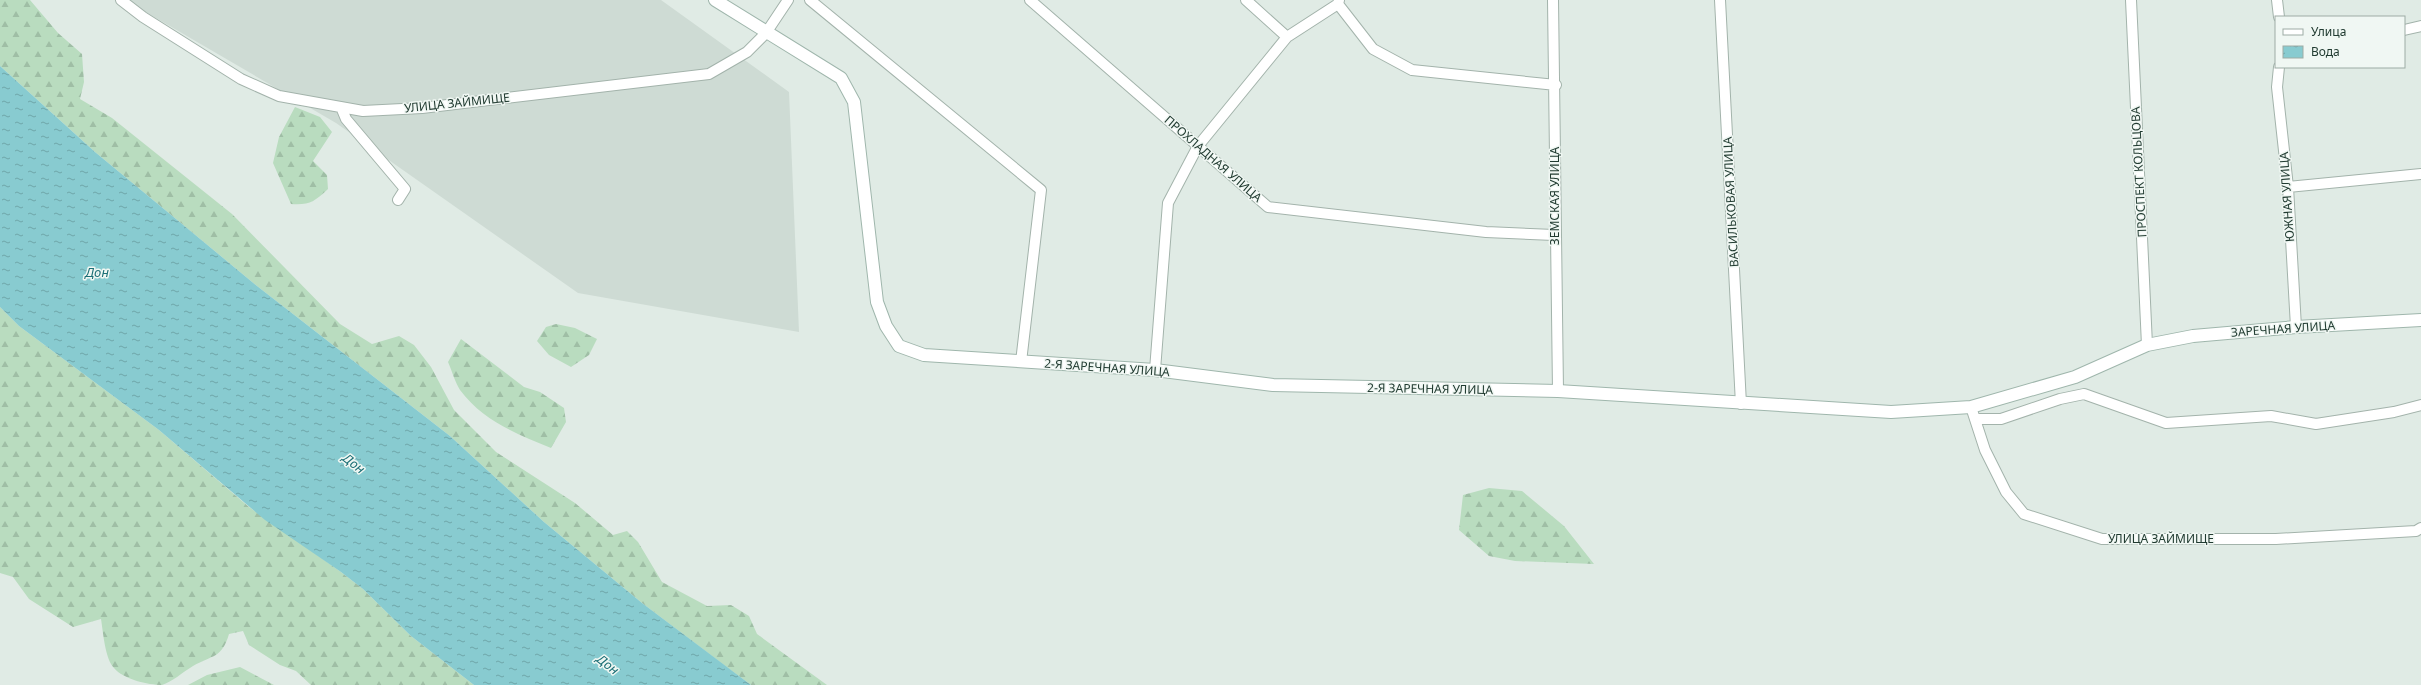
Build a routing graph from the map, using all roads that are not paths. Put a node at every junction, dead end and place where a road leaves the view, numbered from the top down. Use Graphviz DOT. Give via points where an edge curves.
graph roads {
  1 [pos="122,0"];
  2 [pos="715,0"];
  3 [pos="788,0"];
  4 [pos="810,0"];
  5 [pos="1030,0"];
  6 [pos="1246,0"];
  7 [pos="1553,0"];
  8 [pos="1720,0"];
  9 [pos="2131,0"];
  10 [pos="2277,0"];
  11 [pos="1338,2"];
  12 [pos="2279,16"];
  13 [pos="2421,26"];
  14 [pos="2405,30"];
  15 [pos="766,33"];
  16 [pos="1287,37"];
  17 [pos="2279,68"];
  18 [pos="1556,85"];
  19 [pos="341,107"];
  20 [pos="1198,146"];
  21 [pos="2421,174"];
  22 [pos="2288,187"];
  23 [pos="398,200"];
  24 [pos="1554,235"];
  25 [pos="2421,320"];
  26 [pos="2296,327"];
  27 [pos="2147,345"];
  28 [pos="1021,362"];
  29 [pos="1155,370"];
  30 [pos="1558,391"];
  31 [pos="1741,404"];
  32 [pos="2421,405"];
  33 [pos="1973,413"];
  34 [pos="2421,528"];
  1 -- 19 [label="street, УЛИЦА ЗАЙМИЩЕ" via="143,17 241,79 279,96"];
  2 -- 15 [label="street, 2-Я ЗАРЕЧНАЯ УЛИЦА"];
  3 -- 15 [label="street, УЛИЦА ЗАЙМИЩЕ"];
  4 -- 28 [label="street" via="1041,190"];
  5 -- 20 [label="street, ПРОХЛАДНАЯ УЛИЦА"];
  6 -- 16 [label="street"];
  7 -- 18 [label="street, ЗЕМСКАЯ УЛИЦА"];
  8 -- 31 [label="street, ВАСИЛЬКОВАЯ УЛИЦА"];
  9 -- 27 [label="street, ПРОСПЕКТ КОЛЬЦОВА"];
  10 -- 12 [label="street"];
  11 -- 16 [label="street"];
  11 -- 18 [label="street" via="1373,49 1412,70"];
  13 -- 14 [label="street"];
  15 -- 19 [label="street, УЛИЦА ЗАЙМИЩЕ" via="747,52 709,74 422,108 364,111"];
  15 -- 28 [label="street, 2-Я ЗАРЕЧНАЯ УЛИЦА" via="841,78 854,102 877,302 886,326 899,346 924,355"];
  16 -- 20 [label="street"];
  17 -- 22 [label="street, ЮЖНАЯ УЛИЦА" via="2277,87"];
  18 -- 24 [label="street, ЗЕМСКАЯ УЛИЦА"];
  19 -- 23 [label="street" via="346,119 405,189"];
  20 -- 24 [label="street, ПРОХЛАДНАЯ УЛИЦА" via="1268,207 1486,232"];
  20 -- 29 [label="street" via="1168,202"];
  21 -- 22 [label="street"];
  22 -- 26 [label="street, ЮЖНАЯ УЛИЦА"];
  24 -- 30 [label="street, ЗЕМСКАЯ УЛИЦА"];
  25 -- 26 [label="street, ЗАРЕЧНАЯ УЛИЦА"];
  26 -- 27 [label="street, ЗАРЕЧНАЯ УЛИЦА" via="2193,336"];
  27 -- 33 [label="street, ЗАРЕЧНАЯ УЛИЦА" via="2075,377"];
  28 -- 29 [label="street, 2-Я ЗАРЕЧНАЯ УЛИЦА"];
  29 -- 30 [label="street, 2-Я ЗАРЕЧНАЯ УЛИЦА" via="1273,384"];
  30 -- 31 [label="street, 2-Я ЗАРЕЧНАЯ УЛИЦА"];
  31 -- 33 [label="street, 2-Я ЗАРЕЧНАЯ УЛИЦА" via="1891,412"];
  32 -- 33 [label="street" via="2394,412 2316,424 2271,416 2166,423 2084,394 2060,399 2002,419"];
  33 -- 34 [label="street, УЛИЦА ЗАЙМИЩЕ" via="1985,450 2006,492 2024,514 2102,539 2276,539 2416,531"];
}
